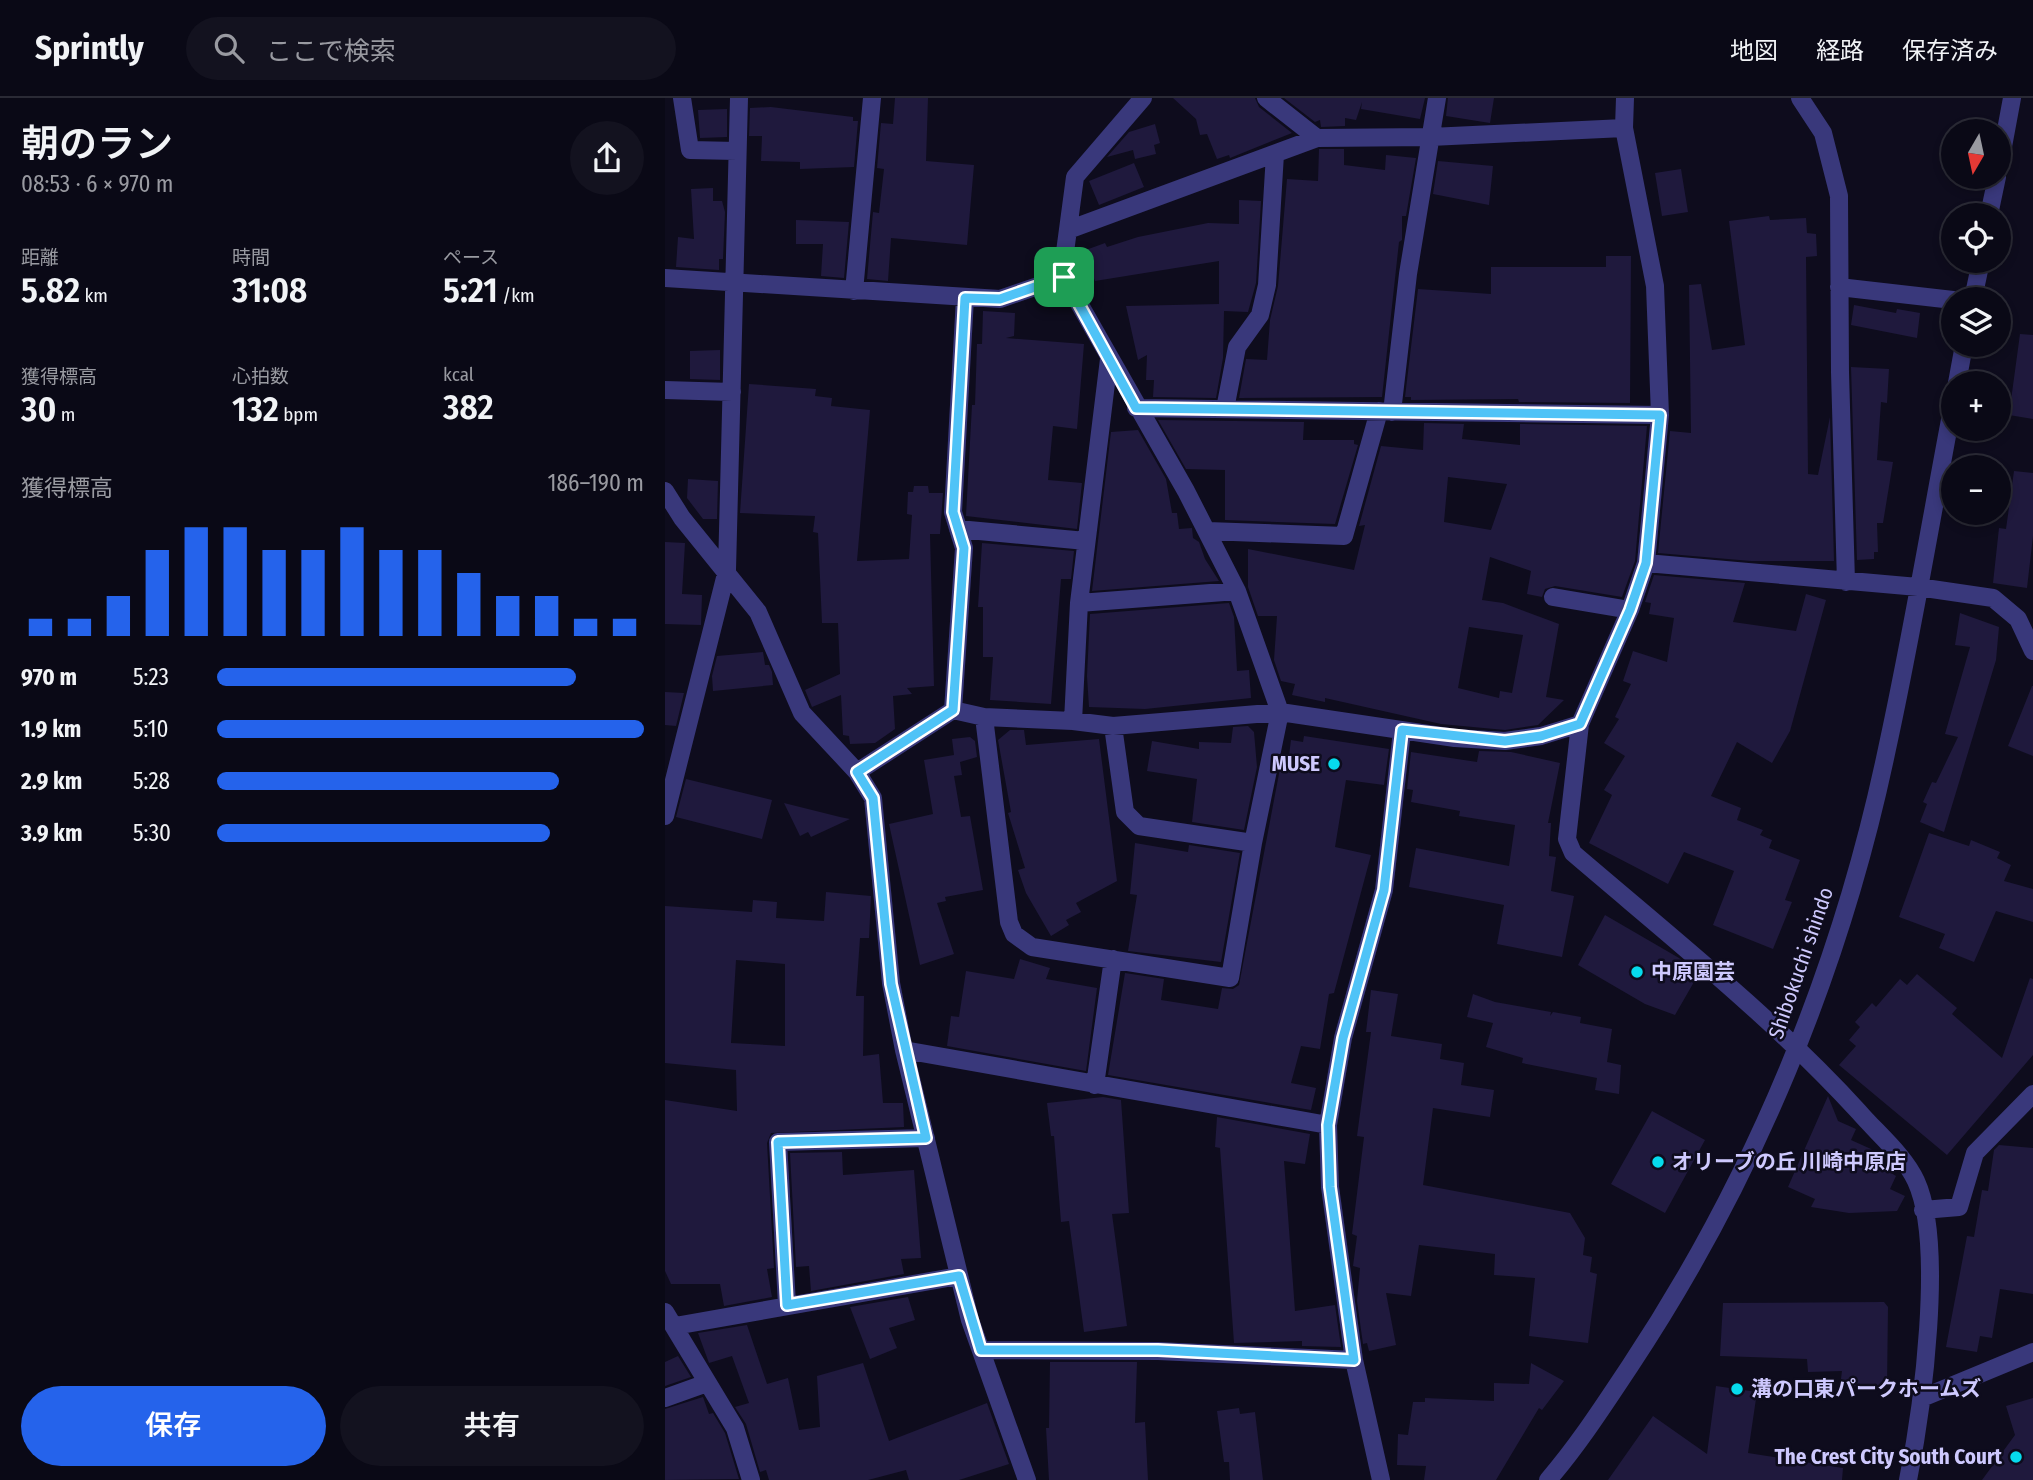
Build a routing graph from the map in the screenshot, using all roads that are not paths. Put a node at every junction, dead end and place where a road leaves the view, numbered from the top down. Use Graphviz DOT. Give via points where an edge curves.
graph roads {
  1 [pos="682,98"];
  2 [pos="739,98"];
  3 [pos="872,98"];
  4 [pos="1143,98"];
  5 [pos="1266,98"];
  6 [pos="1437,98"];
  7 [pos="1625,98"];
  8 [pos="1800,98"];
  9 [pos="2012,98"];
  10 [pos="2008,119"];
  11 [pos="1624,128"];
  12 [pos="1430,137"];
  13 [pos="1317,138"];
  14 [pos="737,151"];
  15 [pos="1275,154"];
  16 [pos="1068,230"];
  17 [pos="1064,277"];
  18 [pos="665,278"];
  19 [pos="735,284"];
  20 [pos="1839,287"];
  21 [pos="854,291"];
  22 [pos="965,298"];
  23 [pos="1941,299"];
  24 [pos="1109,359"];
  25 [pos="665,390"];
  26 [pos="732,391"];
  27 [pos="1136,408"];
  28 [pos="1225,409"];
  29 [pos="1386,412"];
  30 [pos="1660,415"];
  31 [pos="1946,441"];
  32 [pos="665,491"];
  33 [pos="958,529"];
  34 [pos="1207,531"];
  35 [pos="1086,541"];
  36 [pos="1646,563"];
  37 [pos="727,570"];
  38 [pos="1846,582"];
  39 [pos="1918,587"];
  40 [pos="1237,591"];
  41 [pos="1553,597"];
  42 [pos="1079,603"];
  43 [pos="1630,610"];
  44 [pos="2033,651"];
  45 [pos="953,710"];
  46 [pos="1280,712"];
  47 [pos="984,717"];
  48 [pos="1073,721"];
  49 [pos="1580,724"];
  50 [pos="1112,726"];
  51 [pos="1402,730"];
  52 [pos="857,772"];
  53 [pos="665,816"];
  54 [pos="1253,843"];
  55 [pos="1113,959"];
  56 [pos="1798,1047"];
  57 [pos="904,1050"];
  58 [pos="1095,1085"];
  59 [pos="2033,1094"];
  60 [pos="1328,1125"];
  61 [pos="926,1138"];
  62 [pos="1923,1210"];
  63 [pos="959,1276"];
  64 [pos="787,1305"];
  65 [pos="670,1319"];
  66 [pos="981,1350"];
  67 [pos="2033,1352"];
  68 [pos="1354,1360"];
  69 [pos="707,1382"];
  70 [pos="665,1398"];
  71 [pos="1922,1398"];
  72 [pos="751,1480"];
  73 [pos="1027,1480"];
  74 [pos="1381,1480"];
  75 [pos="1548,1480"];
  76 [pos="1908,1480"];
  1 -- 14 [label="street" via="690,150"];
  2 -- 14 [label="street"];
  3 -- 21 [label="street"];
  4 -- 16 [label="street" via="1075,177"];
  5 -- 13 [label="street"];
  6 -- 12 [label="street"];
  7 -- 11 [label="street"];
  8 -- 20 [label="street" via="1823,133 1839,196"];
  9 -- 10 [label="street"];
  11 -- 12 [label="street"];
  11 -- 30 [label="street" via="1655,286"];
  12 -- 13 [label="street"];
  12 -- 29 [label="street"];
  13 -- 15 [label="street"];
  14 -- 19 [label="street"];
  15 -- 16 [label="street"];
  15 -- 28 [label="street" via="1267,285 1260,315 1237,346"];
  16 -- 17 [label="street"];
  17 -- 22 [label="street" via="1000,299"];
  17 -- 24 [label="street"];
  18 -- 19 [label="street"];
  19 -- 21 [label="street"];
  19 -- 26 [label="street"];
  20 -- 23 [label="street"];
  20 -- 38 [label="street"];
  21 -- 22 [label="street"];
  22 -- 33 [label="street" via="953,512"];
  24 -- 27 [label="street"];
  24 -- 35 [label="street"];
  25 -- 26 [label="street"];
  26 -- 37 [label="street"];
  27 -- 28 [label="street"];
  27 -- 34 [label="street"];
  28 -- 29 [label="street"];
  29 -- 30 [label="street"];
  29 -- 34 [label="street" via="1344,536"];
  30 -- 36 [label="street"];
  31 -- 39 [label="street, Shibokuchi shindo"];
  32 -- 37 [label="street"];
  33 -- 35 [label="street"];
  33 -- 45 [label="street" via="964,548"];
  34 -- 40 [label="street"];
  35 -- 42 [label="street"];
  36 -- 38 [label="street"];
  36 -- 43 [label="street"];
  37 -- 52 [label="street" via="758,612 801,713"];
  37 -- 53 [label="street"];
  38 -- 39 [label="street"];
  39 -- 44 [label="street" via="1993,598 2018,619"];
  39 -- 56 [label="street, Shibokuchi shindo" via="1887,751 1853,882"];
  40 -- 42 [label="street"];
  40 -- 46 [label="street"];
  41 -- 43 [label="street"];
  42 -- 48 [label="street"];
  43 -- 49 [label="street"];
  45 -- 47 [label="street"];
  45 -- 52 [label="street"];
  46 -- 50 [label="street"];
  46 -- 51 [label="street"];
  46 -- 54 [label="street"];
  47 -- 48 [label="street"];
  47 -- 55 [label="street" via="1014,934 1032,947"];
  48 -- 50 [label="street"];
  49 -- 51 [label="street" via="1505,741"];
  49 -- 56 [label="street" via="1567,839 1573,853"];
  50 -- 54 [label="street" via="1125,812 1131,821 1139,826"];
  51 -- 60 [label="street" via="1384,890 1343,1038"];
  52 -- 57 [label="street" via="873,798 891,984"];
  54 -- 55 [label="street" via="1230,978"];
  55 -- 58 [label="street"];
  56 -- 62 [label="street" via="1901,1159 1916,1181"];
  56 -- 75 [label="street, Shibokuchi shindo" via="1744,1171 1671,1304 1573,1451"];
  57 -- 58 [label="street"];
  57 -- 61 [label="street"];
  58 -- 60 [label="street"];
  59 -- 62 [label="street" via="1975,1153 1959,1207"];
  60 -- 68 [label="street" via="1330,1187"];
  61 -- 63 [label="street"];
  61 -- 64 [label="street" via="778,1142"];
  62 -- 71 [label="street" via="1931,1245"];
  63 -- 64 [label="street"];
  63 -- 66 [label="street"];
  64 -- 65 [label="street"];
  65 -- 69 [label="street"];
  66 -- 68 [label="street" via="1158,1350"];
  66 -- 73 [label="street"];
  67 -- 71 [label="street"];
  68 -- 74 [label="street"];
  69 -- 70 [label="street"];
  69 -- 72 [label="street" via="735,1428"];
  71 -- 76 [label="street"];
}
